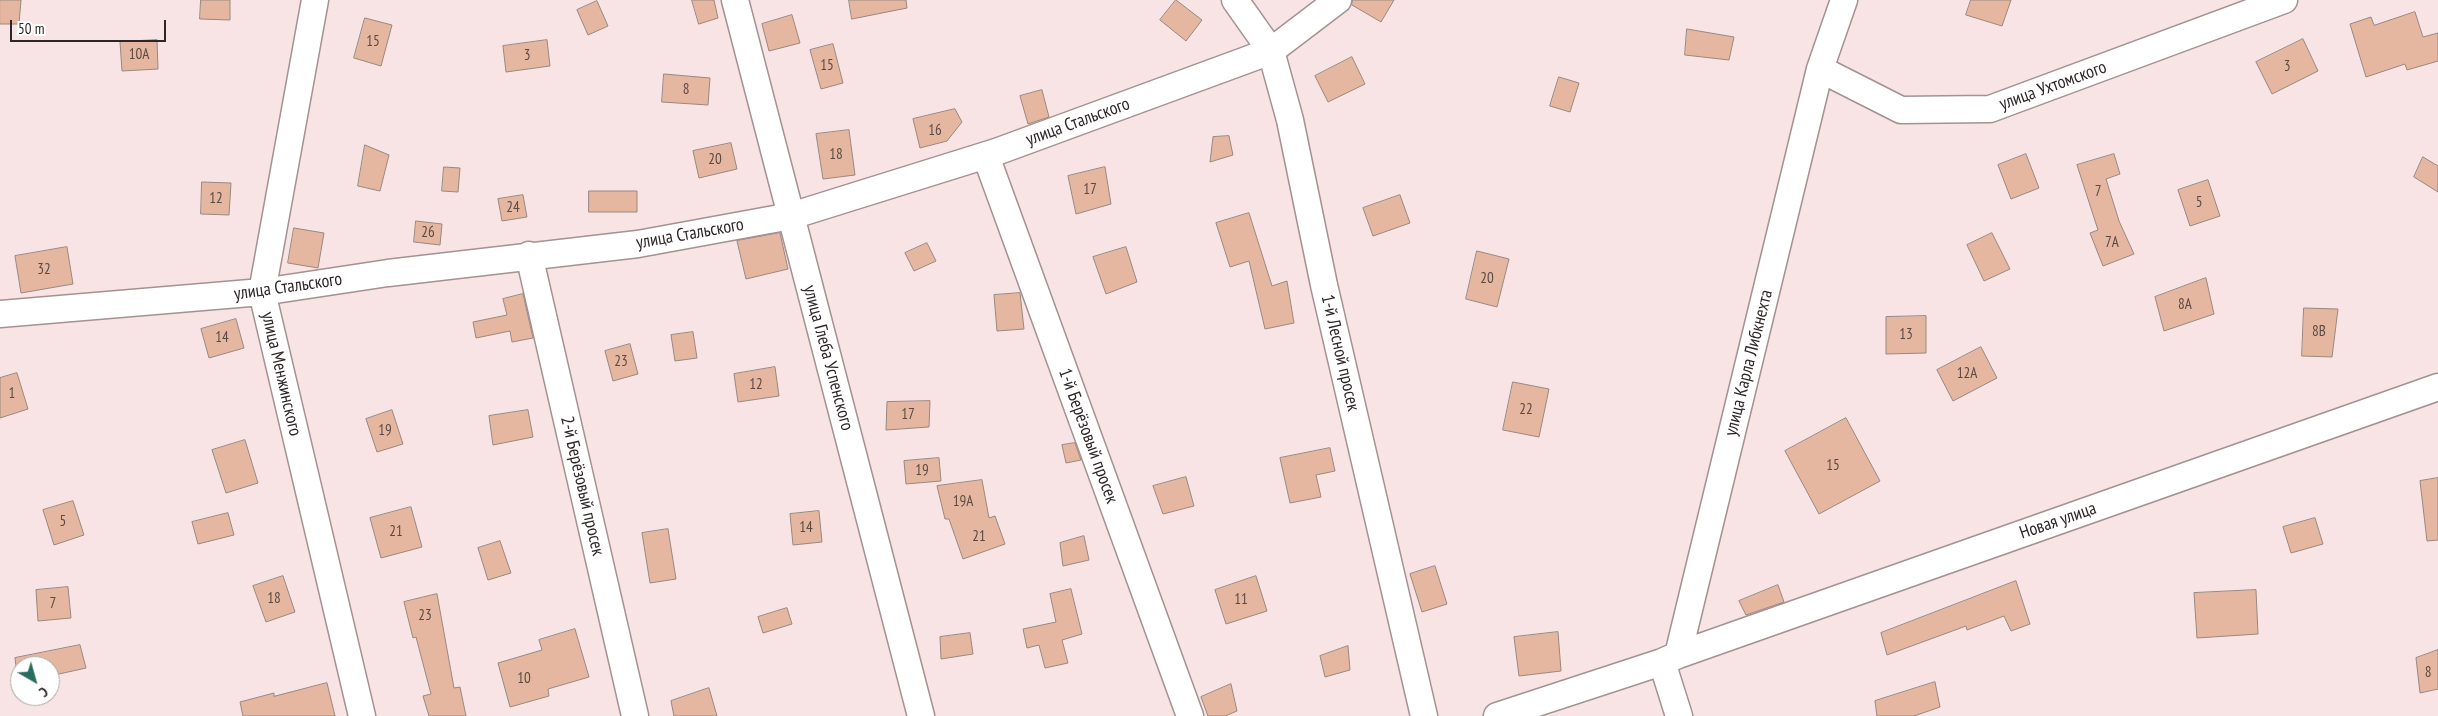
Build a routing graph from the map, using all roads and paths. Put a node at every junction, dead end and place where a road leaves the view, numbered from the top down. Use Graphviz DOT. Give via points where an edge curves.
graph roads {
  1 [pos="315,0"];
  2 [pos="735,0"];
  3 [pos="1235,0"];
  4 [pos="1338,0"];
  5 [pos="1844,0"];
  6 [pos="2284,0"];
  7 [pos="1271,51"];
  8 [pos="1820,68"];
  9 [pos="986,156"];
  10 [pos="791,216"];
  11 [pos="529,255"];
  12 [pos="262,292"];
  13 [pos="0,314"];
  14 [pos="2438,387"];
  15 [pos="1670,658"];
  16 [pos="362,716"];
  17 [pos="635,716"];
  18 [pos="921,716"];
  19 [pos="1190,716"];
  20 [pos="1424,716"];
  21 [pos="1497,716"];
  22 [pos="1679,716"];
  1 -- 12 [label="street, улица Менжинского"];
  2 -- 10 [label="street, улица Глеба Успенского"];
  3 -- 7 [label="street, 1-й Лесной просек"];
  4 -- 7 [label="street, улица Стальского"];
  5 -- 8 [label="street, улица Карла Либкнехта"];
  6 -- 8 [label="street, улица Ухтомского" via="1990,109 1901,110"];
  7 -- 9 [label="street, улица Стальского"];
  7 -- 20 [label="street, 1-й Лесной просек" via="1290,120 1324,285"];
  8 -- 15 [label="street, улица Карла Либкнехта"];
  9 -- 10 [label="street, улица Стальского"];
  9 -- 19 [label="street, 1-й Берёзовый просек"];
  10 -- 11 [label="street, улица Стальского" via="638,244"];
  10 -- 18 [label="street, улица Глеба Успенского"];
  11 -- 12 [label="street, улица Стальского"];
  11 -- 17 [label="street, 2-й Берёзовый просек"];
  12 -- 13 [label="street, улица Стальского"];
  12 -- 16 [label="street, улица Менжинского"];
  14 -- 15 [label="street, Новая улица"];
  15 -- 21 [label="street, Новая улица"];
  15 -- 22 [label="street"];
}
